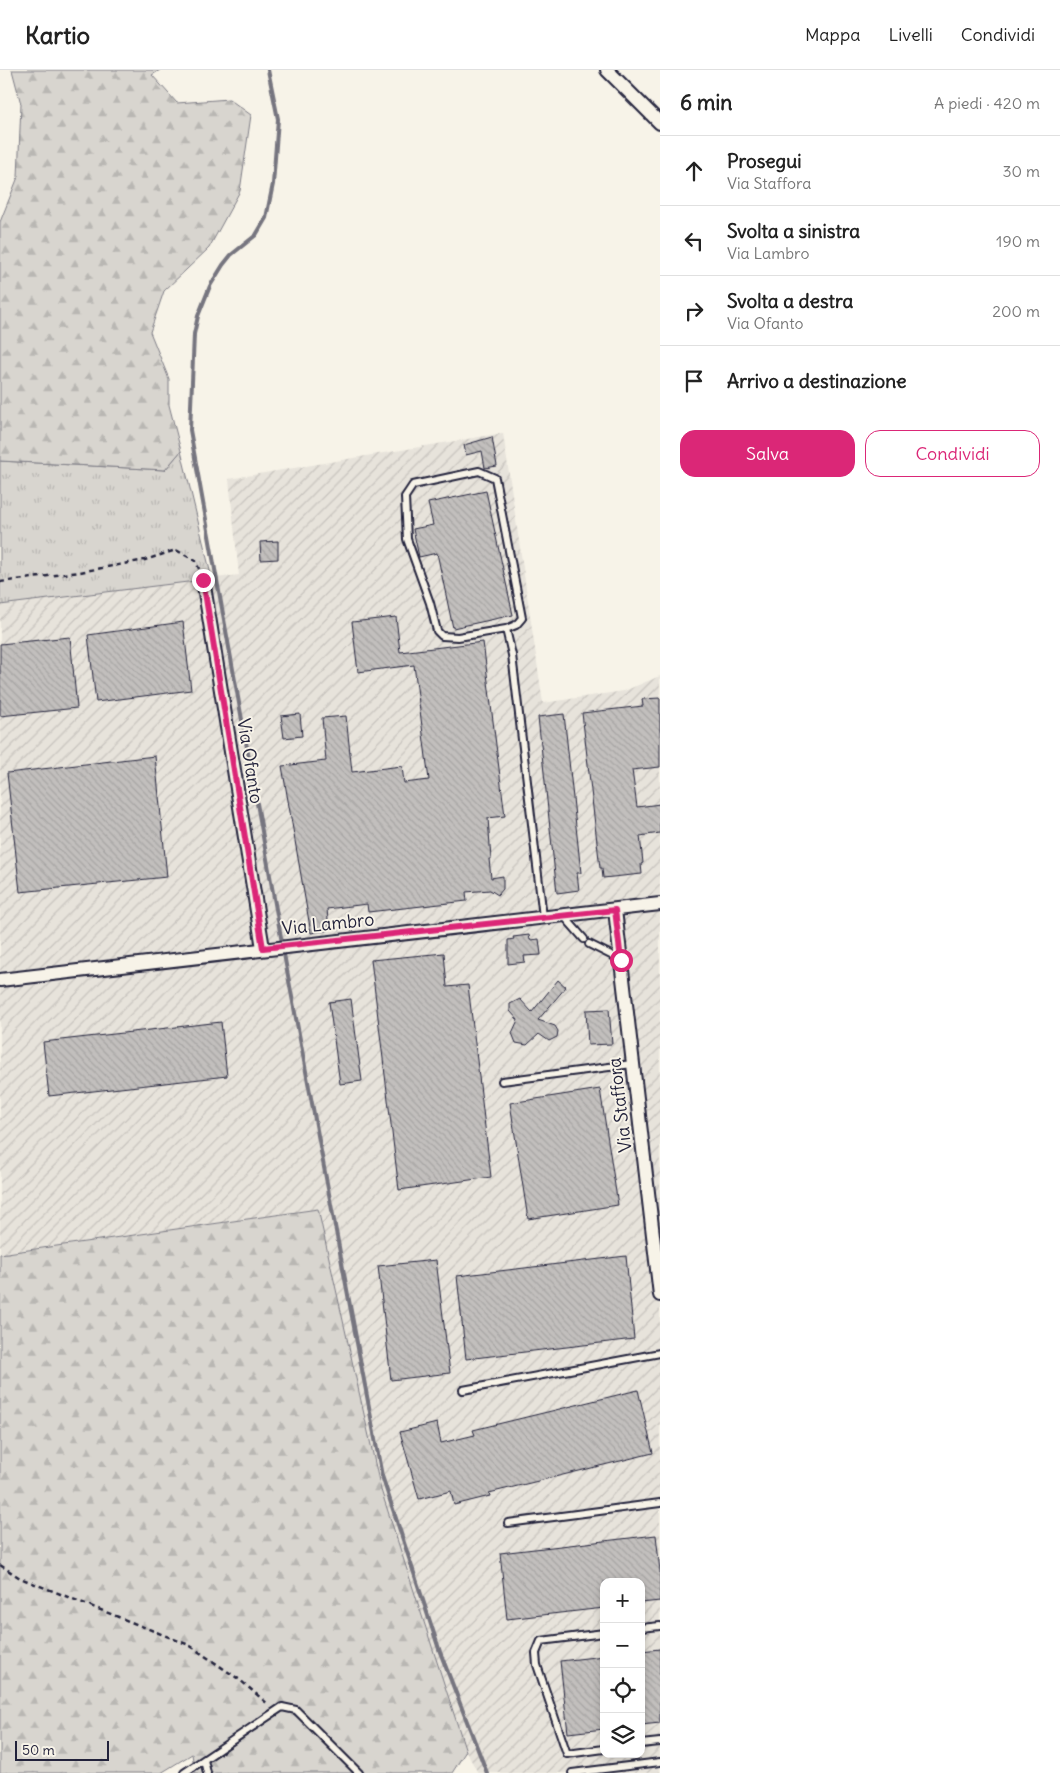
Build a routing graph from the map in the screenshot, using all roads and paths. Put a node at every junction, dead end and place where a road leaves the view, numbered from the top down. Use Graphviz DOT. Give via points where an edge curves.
graph roads {
  1 [pos="607,70"];
  2 [pos="660,123"];
  3 [pos="203,580"];
  4 [pos="0,582"];
  5 [pos="506,629"];
  6 [pos="660,904"];
  7 [pos="615,910"];
  8 [pos="563,916"];
  9 [pos="543,917"];
  10 [pos="584,939"];
  11 [pos="589,944"];
  12 [pos="266,948"];
  13 [pos="621,960"];
  14 [pos="0,980"];
  15 [pos="632,1064"];
  16 [pos="502,1081"];
  17 [pos="660,1295"];
  18 [pos="660,1353"];
  19 [pos="463,1390"];
  20 [pos="660,1503"];
  21 [pos="508,1523"];
  22 [pos="0,1566"];
  23 [pos="660,1626"];
  24 [pos="645,1628"];
  25 [pos="600,1634"];
  26 [pos="276,1711"];
  27 [pos="660,1742"];
  28 [pos="645,1744"];
  29 [pos="600,1750"];
  30 [pos="204,1760"];
  31 [pos="660,1762"];
  32 [pos="184,1773"];
  33 [pos="207,1773"];
  34 [pos="359,1773"];
  35 [pos="572,1773"];
  1 -- 2 [label="street"];
  3 -- 4 [label="path" via="196,561 176,550 108,567"];
  3 -- 12 [label="street, Via Ofanto"];
  5 -- 5 [label="lane" via="516,626 522,618 495,478 479,471 413,485 405,497 407,539 430,603 436,631 442,636 458,637"];
  5 -- 9 [label="lane" via="512,655"];
  6 -- 7 [label="street, Via Lambro"];
  7 -- 8 [label="street, Via Lambro"];
  7 -- 13 [label="street, Via Staffora"];
  8 -- 9 [label="street, Via Lambro"];
  8 -- 10 [label="lane"];
  9 -- 12 [label="street, Via Lambro"];
  11 -- 13 [label="lane"];
  12 -- 14 [label="street, Via Lambro"];
  13 -- 15 [label="street, Via Staffora"];
  15 -- 16 [label="lane"];
  15 -- 17 [label="street, Via Staffora"];
  18 -- 19 [label="lane"];
  20 -- 21 [label="lane"];
  22 -- 26 [label="path" via="20,1578 190,1645 240,1680"];
  23 -- 24 [label="lane"];
  25 -- 29 [label="lane" via="541,1641 536,1653 537,1665 567,1754"];
  26 -- 30 [label="lane"];
  26 -- 34 [label="lane" via="282,1707 296,1710"];
  27 -- 28 [label="lane"];
  30 -- 32 [label="lane"];
  30 -- 33 [label="lane"];
  31 -- 35 [label="lane"];
}
